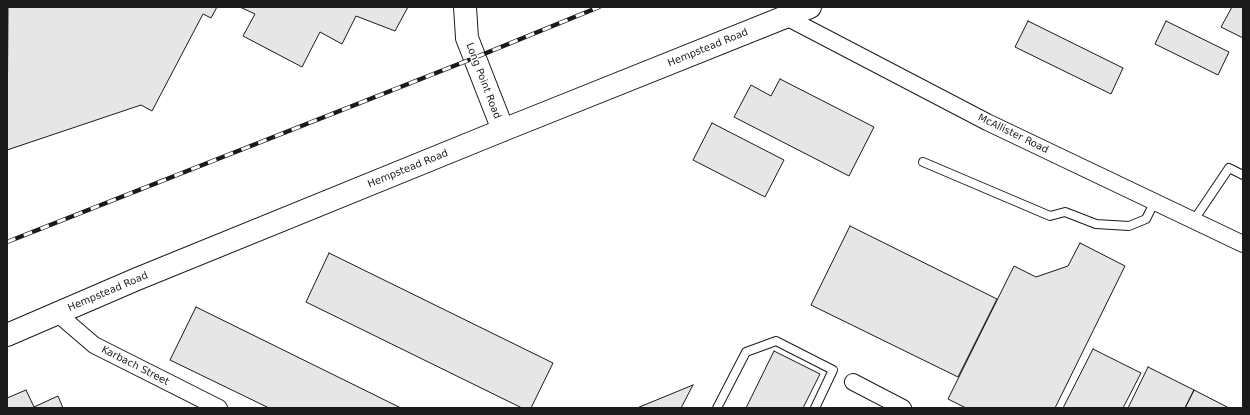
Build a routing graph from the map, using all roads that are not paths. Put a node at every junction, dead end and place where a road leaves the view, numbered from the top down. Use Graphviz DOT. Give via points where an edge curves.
graph roads {
  1 [pos="465,7"];
  2 [pos="810,7"];
  3 [pos="786,16"];
  4 [pos="503,130"];
  5 [pos="923,162"];
  6 [pos="1243,176"];
  7 [pos="1155,201"];
  8 [pos="1194,220"];
  9 [pos="1243,244"];
  10 [pos="58,314"];
  11 [pos="7,335"];
  12 [pos="853,382"];
  13 [pos="219,408"];
  14 [pos="717,408"];
  15 [pos="815,408"];
  16 [pos="904,408"];
  1 -- 4 [label="main road, Long Point Road" via="467,38"];
  2 -- 3 [label="main road, Hempstead Road"];
  3 -- 4 [label="main road, Hempstead Road"];
  3 -- 7 [label="street, McAllister Road" via="987,122"];
  4 -- 10 [label="main road, Hempstead Road" via="137,279"];
  5 -- 7 [label="lane" via="1050,216 1065,212 1096,224 1129,226 1146,219"];
  6 -- 8 [label="lane" via="1229,168"];
  7 -- 8 [label="street, McAllister Road"];
  8 -- 9 [label="street, McAllister Road"];
  10 -- 11 [label="main road, Hempstead Road"];
  10 -- 13 [label="street, Karbach Street" via="94,345"];
  12 -- 16 [label="street"];
  14 -- 15 [label="lane" via="746,352 776,341 833,370"];
}
